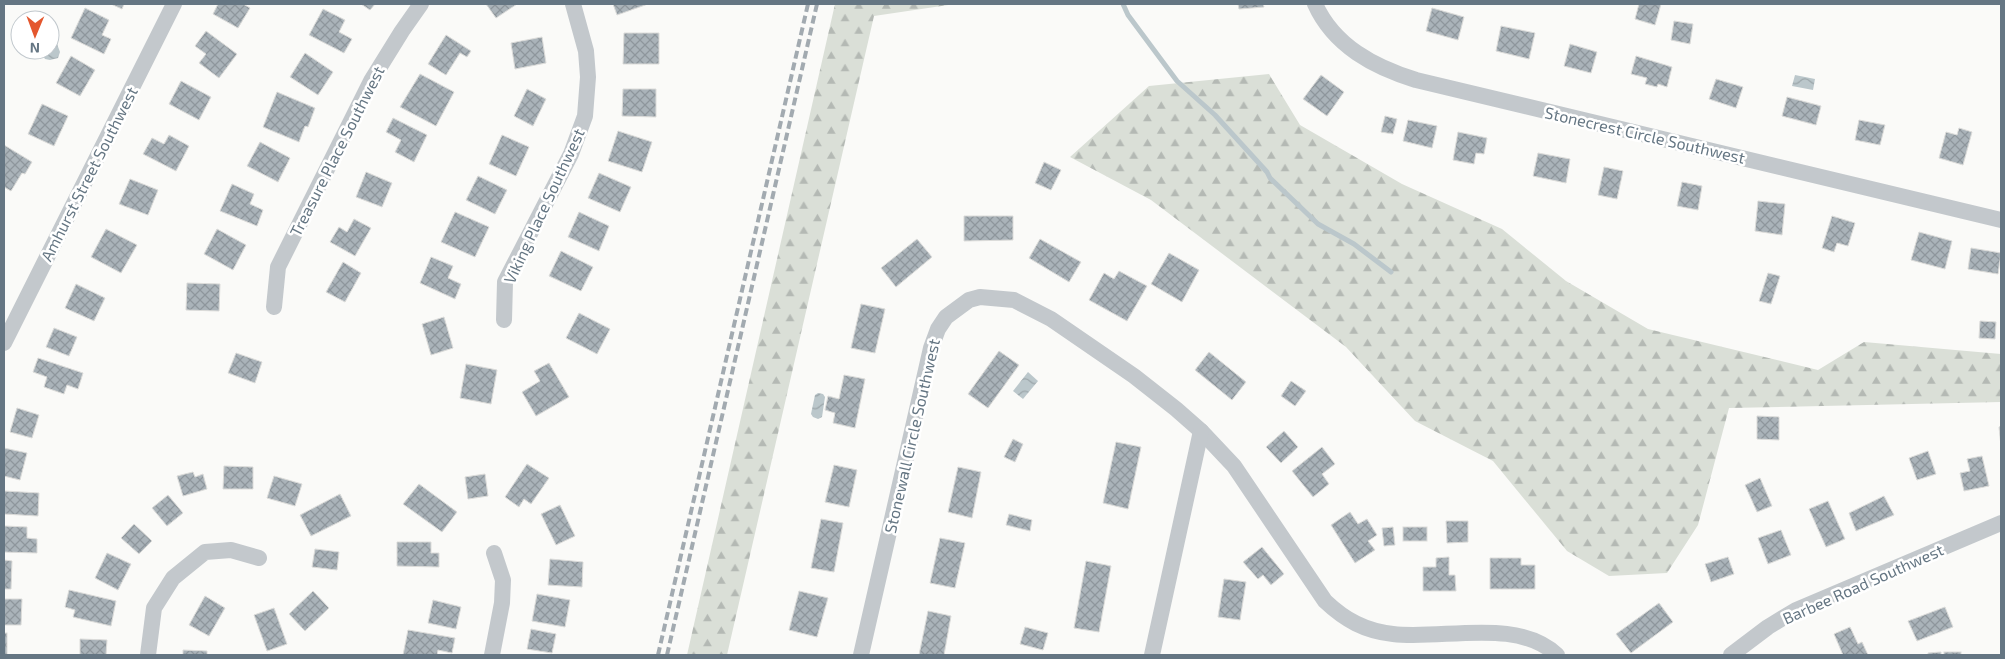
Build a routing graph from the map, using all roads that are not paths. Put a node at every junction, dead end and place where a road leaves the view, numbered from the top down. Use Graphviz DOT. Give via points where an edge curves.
graph roads {
  1 [pos="174,4"];
  2 [pos="421,4"];
  3 [pos="573,4"];
  4 [pos="1315,4"];
  5 [pos="2001,220"];
  6 [pos="274,307"];
  7 [pos="504,320"];
  8 [pos="4,343"];
  9 [pos="1201,431"];
  10 [pos="2001,523"];
  11 [pos="494,553"];
  12 [pos="259,558"];
  13 [pos="148,655"];
  14 [pos="492,655"];
  15 [pos="861,655"];
  16 [pos="1152,655"];
  17 [pos="1557,655"];
  18 [pos="1731,655"];
  1 -- 8 [label="street, Amhurst Street Southwest"];
  2 -- 6 [label="street, Treasure Place Southwest" via="371,81 278,267"];
  3 -- 7 [label="street, Viking Place Southwest" via="586,51 585,116 572,154 505,282"];
  4 -- 5 [label="street, Stonecrest Circle Southwest" via="1338,37 1360,57 1391,72"];
  9 -- 15 [label="street, Stonewall Circle Southwest" via="1134,376 1052,319 1014,300 980,297 968,300 946,317 931,348"];
  9 -- 16 [label="street"];
  9 -- 17 [label="street, Stonewall Circle Southwest" via="1234,466 1325,601 1341,616 1355,624 1394,634 1525,637 1547,646"];
  10 -- 18 [label="street, Barbee Road Southwest" via="1796,610"];
  11 -- 14 [label="street" via="503,580"];
  12 -- 13 [label="street" via="231,550 205,552 173,578 154,608"];
}
